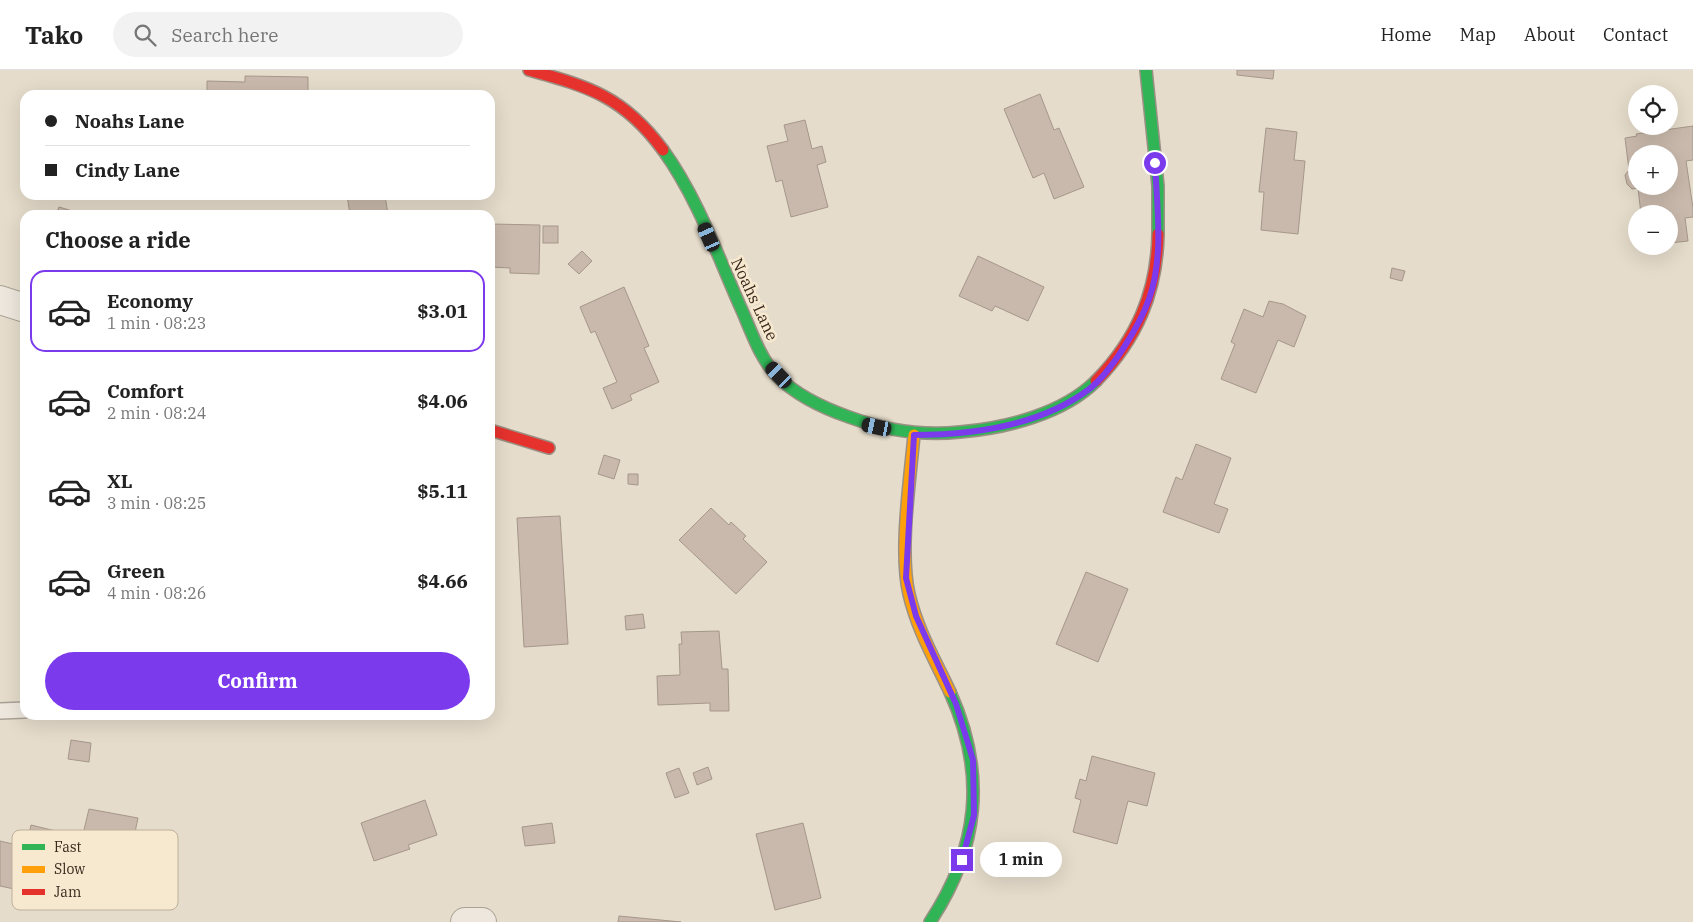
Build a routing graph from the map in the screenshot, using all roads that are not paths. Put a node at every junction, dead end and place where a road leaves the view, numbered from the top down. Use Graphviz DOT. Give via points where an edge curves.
graph roads {
  1 [pos="530,70"];
  2 [pos="1146,70"];
  3 [pos="0,300"];
  4 [pos="20,306"];
  5 [pos="495,432"];
  6 [pos="914,435"];
  7 [pos="549,448"];
  8 [pos="20,710"];
  9 [pos="0,711"];
  10 [pos="465,922"];
  11 [pos="482,922"];
  12 [pos="930,922"];
  1 -- 6 [label="street, Noahs Lane" via="610,97 651,134 686,187 766,362 792,388 815,404 858,423"];
  2 -- 6 [label="street, Noahs Lane" via="1154,146 1157,254 1149,299 1131,337 1090,389 1068,402 1031,418 996,427 954,435"];
  3 -- 4 [label="street"];
  5 -- 7 [label="street"];
  6 -- 12 [label="street" via="906,578 916,616 967,734 975,784 974,815 957,878"];
  8 -- 9 [label="lane"];
  10 -- 11 [label="street"];
}
